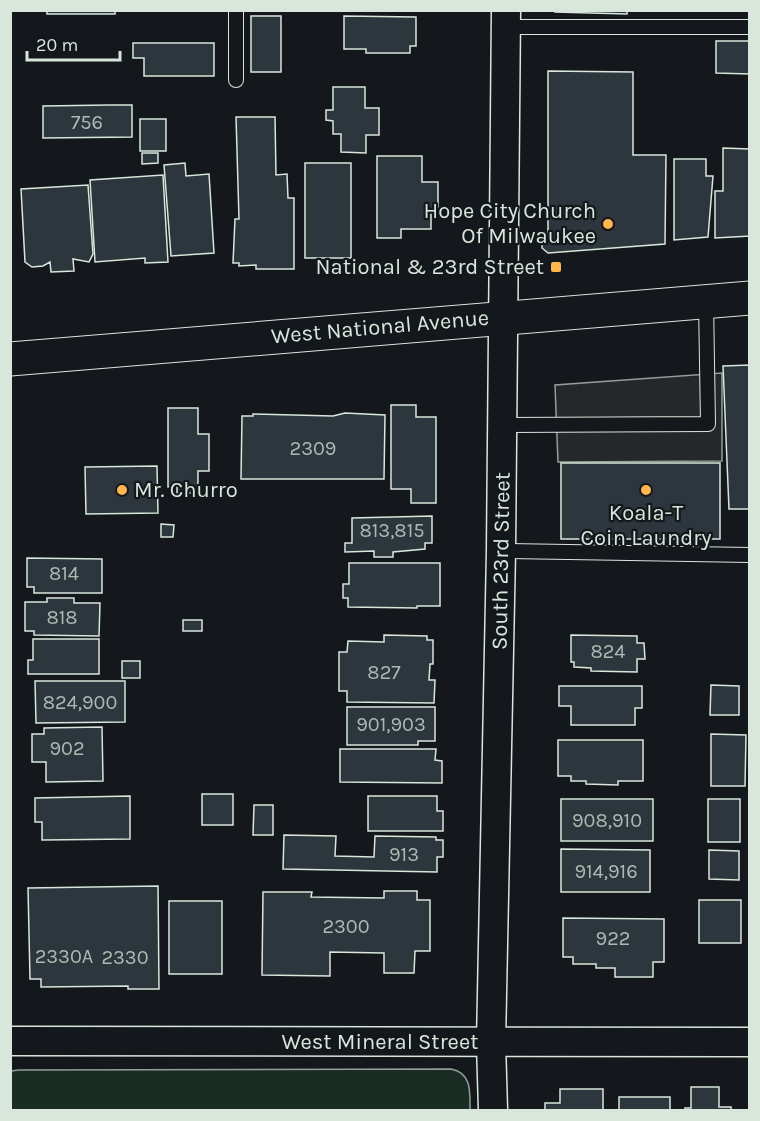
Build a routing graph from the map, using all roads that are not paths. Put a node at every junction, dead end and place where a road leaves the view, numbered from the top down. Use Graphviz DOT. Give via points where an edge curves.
graph roads {
  1 [pos="236,10"];
  2 [pos="506,19"];
  3 [pos="750,27"];
  4 [pos="236,80"];
  5 [pos="750,298"];
  6 [pos="706,301"];
  7 [pos="504,317"];
  8 [pos="10,359"];
  9 [pos="503,425"];
  10 [pos="501,551"];
  11 [pos="750,555"];
  12 [pos="10,1041"];
  13 [pos="750,1042"];
  14 [pos="492,1043"];
  15 [pos="493,1110"];
  1 -- 4 [label="lane"];
  2 -- 3 [label="lane"];
  2 -- 7 [label="street, South 23rd Street"];
  5 -- 6 [label="main road, West National Avenue"];
  6 -- 7 [label="main road, West National Avenue"];
  6 -- 9 [label="lane" via="708,424"];
  7 -- 8 [label="main road, West National Avenue"];
  7 -- 9 [label="street, South 23rd Street"];
  9 -- 10 [label="street, South 23rd Street"];
  10 -- 11 [label="lane"];
  10 -- 14 [label="street, South 23rd Street"];
  12 -- 14 [label="street, West Mineral Street"];
  13 -- 14 [label="street, West Mineral Street"];
  14 -- 15 [label="street, South 23rd Street"];
}
